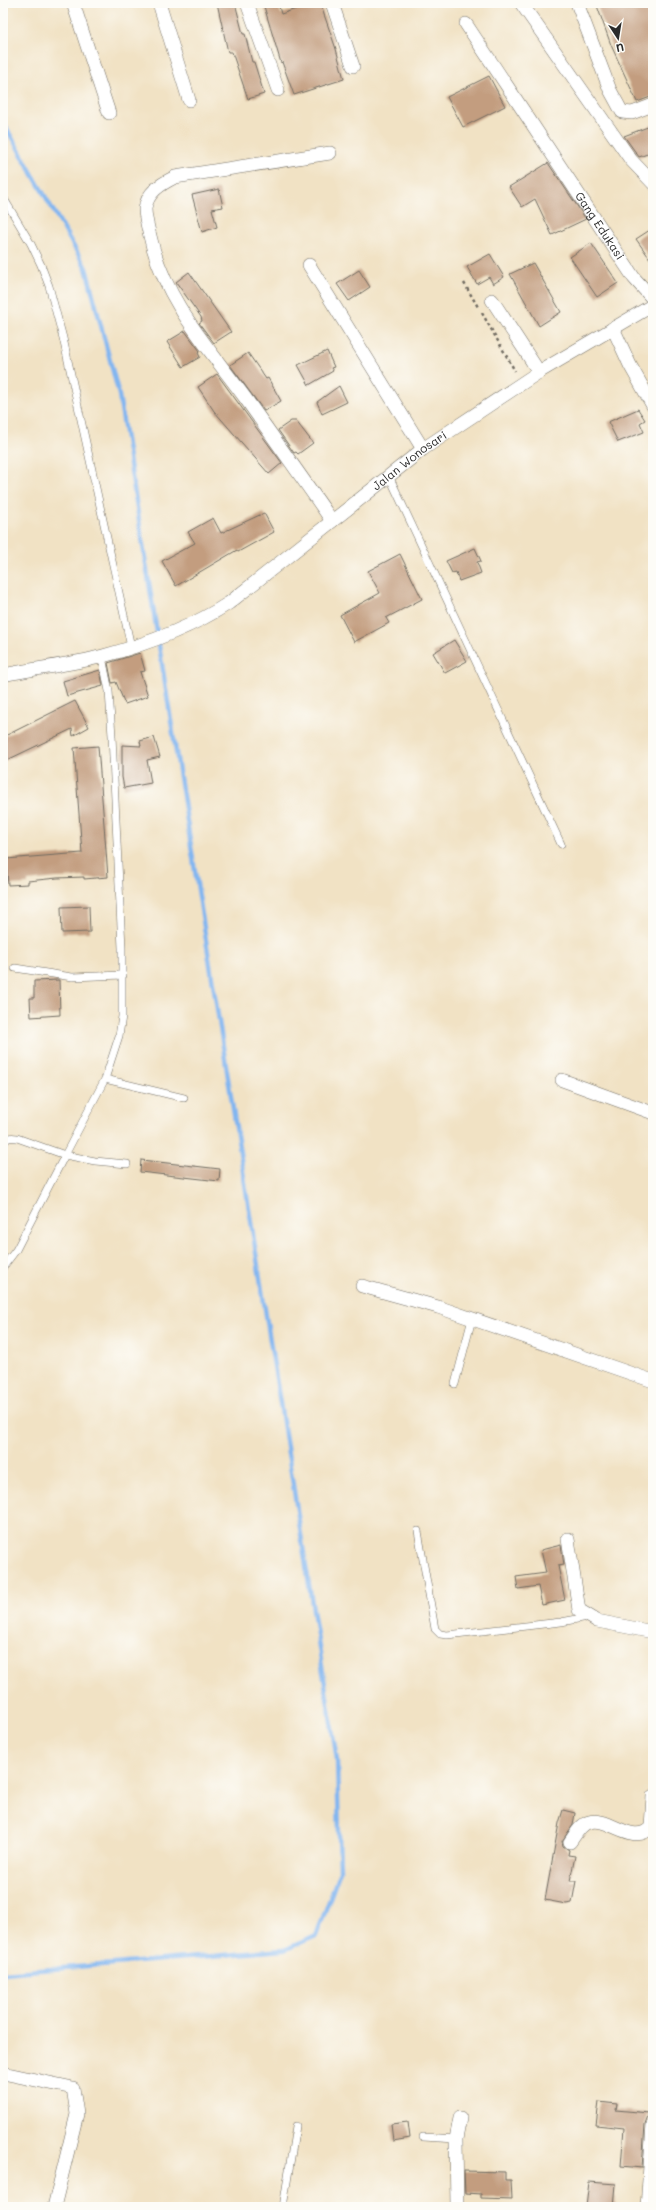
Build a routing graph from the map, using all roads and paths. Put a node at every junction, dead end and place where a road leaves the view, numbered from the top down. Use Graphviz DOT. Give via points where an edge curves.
graph roads {
  1 [pos="73,3"];
  2 [pos="159,3"];
  3 [pos="247,3"];
  4 [pos="332,3"];
  5 [pos="521,3"];
  6 [pos="577,3"];
  7 [pos="466,24"];
  8 [pos="353,66"];
  9 [pos="278,90"];
  10 [pos="190,100"];
  11 [pos="653,105"];
  12 [pos="109,113"];
  13 [pos="330,154"];
  14 [pos="653,183"];
  15 [pos="3,197"];
  16 [pos="309,265"];
  17 [pos="464,283"];
  18 [pos="653,299"];
  19 [pos="492,300"];
  20 [pos="653,305"];
  21 [pos="613,328"];
  22 [pos="539,372"];
  23 [pos="522,384"];
  24 [pos="653,406"];
  25 [pos="423,449"];
  26 [pos="388,476"];
  27 [pos="332,521"];
  28 [pos="134,646"];
  29 [pos="102,657"];
  30 [pos="3,675"];
  31 [pos="561,844"];
  32 [pos="15,968"];
  33 [pos="123,975"];
  34 [pos="105,1079"];
  35 [pos="562,1080"];
  36 [pos="184,1098"];
  37 [pos="653,1113"];
  38 [pos="3,1143"];
  39 [pos="65,1155"];
  40 [pos="127,1164"];
  41 [pos="3,1267"];
  42 [pos="362,1286"];
  43 [pos="472,1319"];
  44 [pos="653,1382"];
  45 [pos="455,1384"];
  46 [pos="418,1531"];
  47 [pos="568,1539"];
  48 [pos="588,1617"];
  49 [pos="653,1632"];
  50 [pos="653,1796"];
  51 [pos="570,1842"];
  52 [pos="3,2073"];
  53 [pos="460,2118"];
  54 [pos="653,2125"];
  55 [pos="296,2126"];
  56 [pos="423,2137"];
  57 [pos="456,2139"];
  58 [pos="54,2207"];
  59 [pos="283,2207"];
  60 [pos="457,2207"];
  61 [pos="647,2207"];
  1 -- 12 [label="street"];
  2 -- 10 [label="street"];
  3 -- 9 [label="street"];
  4 -- 8 [label="street"];
  5 -- 14 [label="street" via="631,160"];
  6 -- 11 [label="street" via="610,90 622,112 632,113"];
  7 -- 18 [label="street, Gang Edukasi" via="634,278"];
  13 -- 27 [label="street" via="174,177 159,185 150,196 146,209 154,255 169,291 201,341 240,391"];
  15 -- 28 [label="lane" via="32,244 53,300"];
  16 -- 25 [label="street"];
  17 -- 23 [label="path"];
  19 -- 22 [label="street"];
  20 -- 21 [label="street, Jalan Wonosari"];
  21 -- 22 [label="street, Jalan Wonosari"];
  21 -- 24 [label="street"];
  22 -- 23 [label="street, Jalan Wonosari"];
  23 -- 25 [label="street, Jalan Wonosari"];
  25 -- 26 [label="street, Jalan Wonosari"];
  26 -- 27 [label="street, Jalan Wonosari"];
  26 -- 31 [label="lane"];
  27 -- 28 [label="street, Jalan Wonosari" via="230,603 204,620 178,632"];
  28 -- 29 [label="street, Jalan Wonosari"];
  29 -- 30 [label="street, Jalan Wonosari"];
  29 -- 33 [label="lane" via="109,691"];
  32 -- 33 [label="lane" via="72,977"];
  33 -- 34 [label="lane" via="119,1036"];
  34 -- 36 [label="lane"];
  34 -- 39 [label="lane"];
  35 -- 37 [label="street"];
  38 -- 39 [label="lane" via="11,1137"];
  39 -- 40 [label="lane"];
  39 -- 41 [label="lane" via="16,1250"];
  42 -- 43 [label="street"];
  43 -- 44 [label="street"];
  43 -- 45 [label="lane"];
  46 -- 48 [label="lane" via="436,1629 440,1634"];
  47 -- 48 [label="street" via="580,1610"];
  48 -- 49 [label="street"];
  50 -- 51 [label="street" via="648,1830 640,1834 589,1822 581,1827"];
  52 -- 58 [label="street" via="73,2088 77,2114"];
  53 -- 57 [label="street"];
  54 -- 61 [label="street"];
  55 -- 59 [label="lane"];
  56 -- 57 [label="lane"];
  57 -- 60 [label="street"];
}
